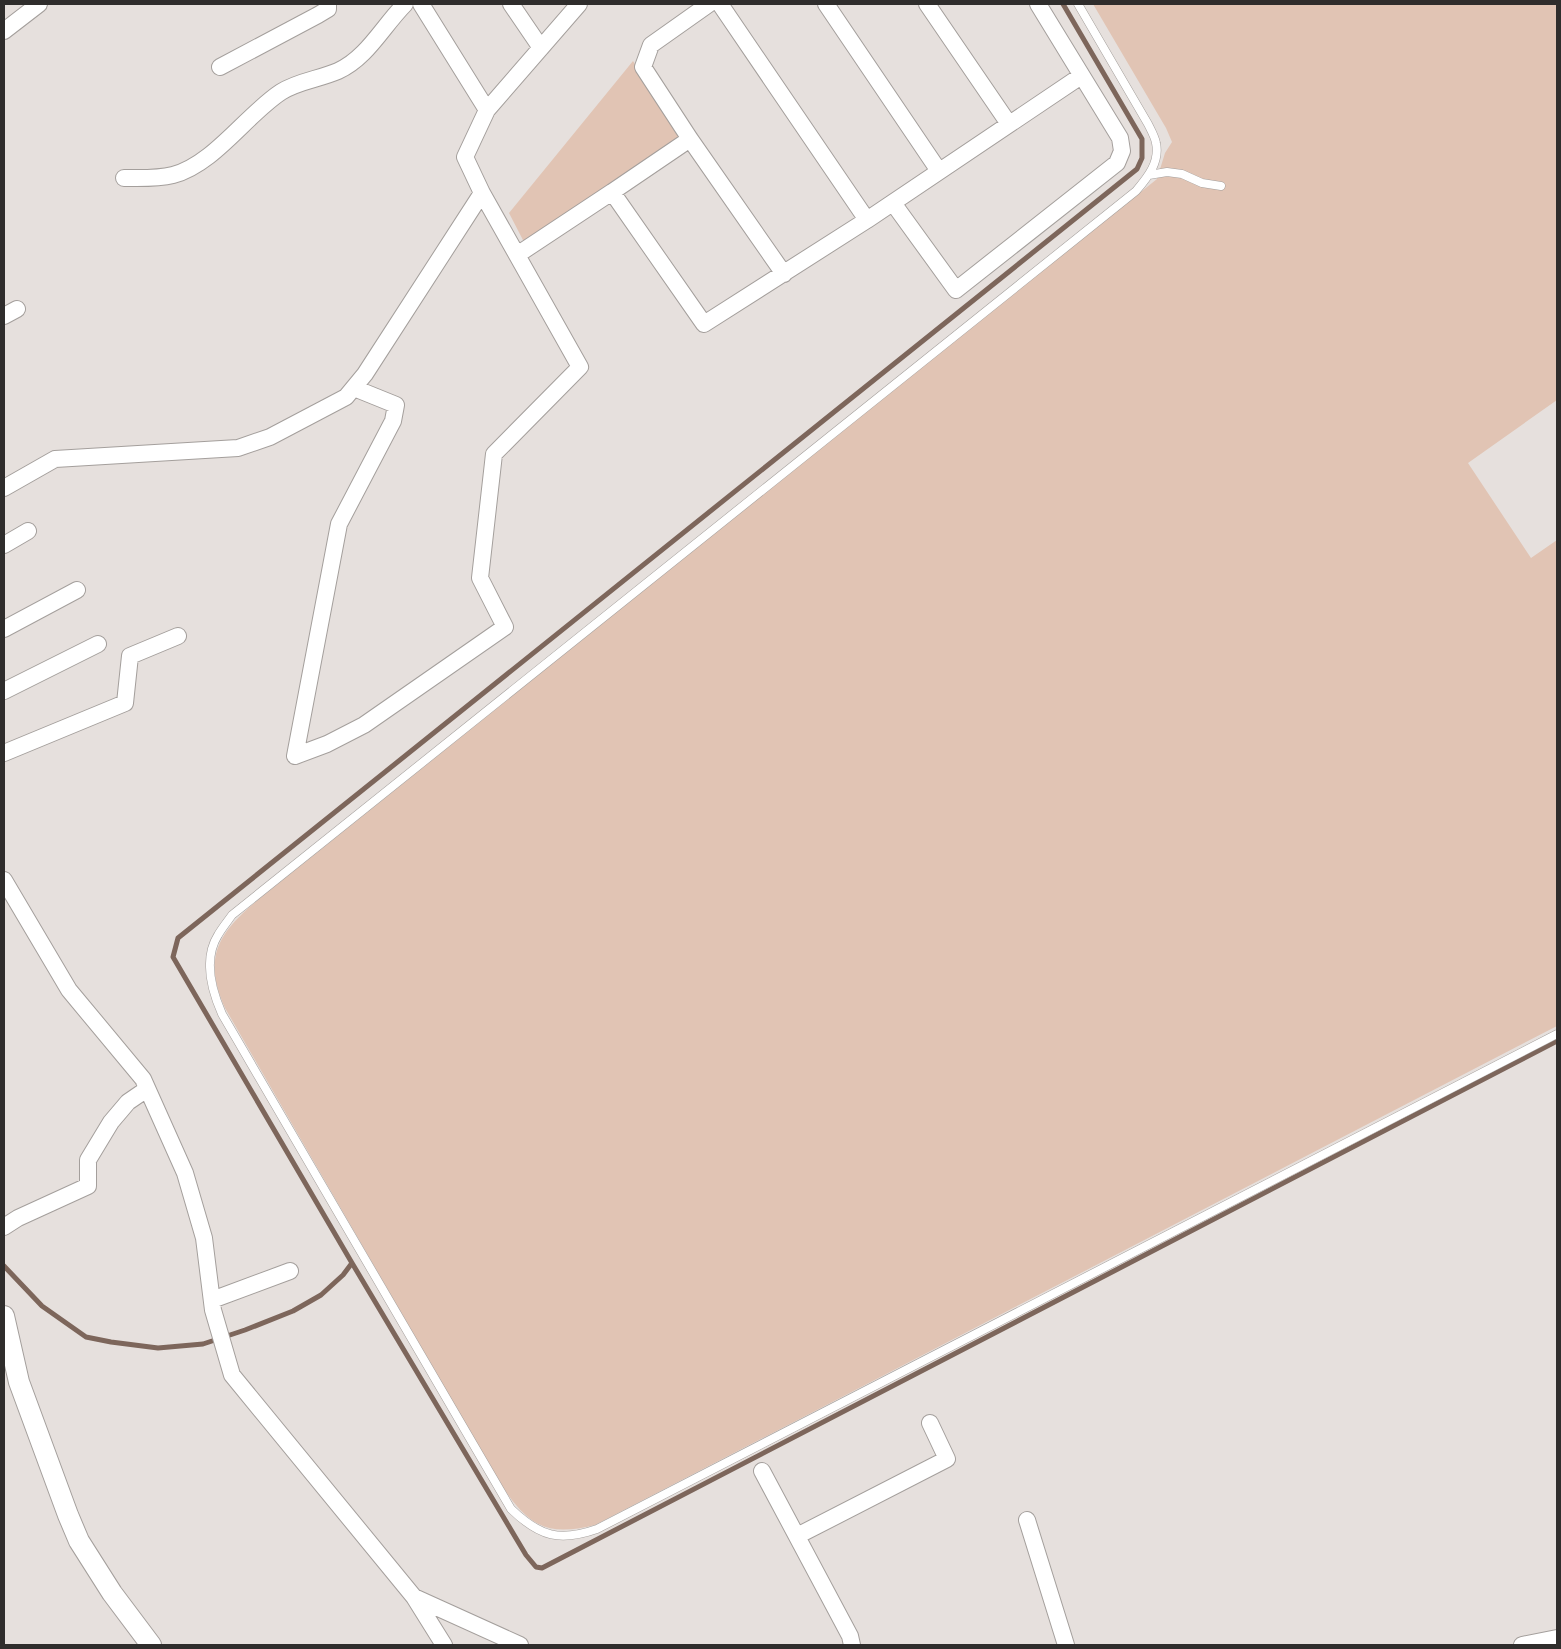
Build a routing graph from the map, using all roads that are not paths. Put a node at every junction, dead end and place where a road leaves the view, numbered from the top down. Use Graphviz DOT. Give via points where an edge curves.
graph roads {
  1 [pos="328,4"];
  2 [pos="405,4"];
  3 [pos="421,4"];
  4 [pos="511,4"];
  5 [pos="579,4"];
  6 [pos="709,4"];
  7 [pos="720,4"];
  8 [pos="826,4"];
  9 [pos="927,4"];
  10 [pos="1038,4"];
  11 [pos="1078,4"];
  12 [pos="32,6"];
  13 [pos="4,31"];
  14 [pos="541,48"];
  15 [pos="220,67"];
  16 [pos="1081,76"];
  17 [pos="487,110"];
  18 [pos="1009,124"];
  19 [pos="690,139"];
  20 [pos="939,171"];
  21 [pos="1149,175"];
  22 [pos="124,178"];
  23 [pos="1221,186"];
  24 [pos="612,192"];
  25 [pos="482,193"];
  26 [pos="893,203"];
  27 [pos="867,220"];
  28 [pos="517,255"];
  29 [pos="784,274"];
  30 [pos="354,388"];
  31 [pos="4,488"];
  32 [pos="28,531"];
  33 [pos="4,545"];
  34 [pos="77,590"];
  35 [pos="4,629"];
  36 [pos="178,636"];
  37 [pos="98,644"];
  38 [pos="4,691"];
  39 [pos="4,753"];
  40 [pos="4,880"];
  41 [pos="1557,1034"];
  42 [pos="147,1089"];
  43 [pos="4,1228"];
  44 [pos="290,1271"];
  45 [pos="212,1300"];
  46 [pos="4,1316"];
  47 [pos="930,1424"];
  48 [pos="762,1471"];
  49 [pos="1027,1520"];
  50 [pos="796,1536"];
  51 [pos="414,1597"];
  52 [pos="1557,1638"];
  53 [pos="151,1645"];
  54 [pos="444,1645"];
  55 [pos="520,1645"];
  56 [pos="852,1645"];
  57 [pos="1066,1645"];
  58 [pos="1522,1645"];
  1 -- 15 [label="street" via="328,9 318,15"];
  2 -- 22 [label="street" via="354,60 338,71 283,91 261,106 196,165 174,175"];
  3 -- 17 [label="street"];
  4 -- 14 [label="street"];
  5 -- 14 [label="street"];
  6 -- 19 [label="street" via="651,45 643,68"];
  7 -- 27 [label="street"];
  8 -- 20 [label="street"];
  9 -- 18 [label="street"];
  10 -- 16 [label="street"];
  11 -- 21 [label="lane" via="1156,143 1156,161"];
  12 -- 13 [label="street"];
  14 -- 17 [label="street"];
  16 -- 18 [label="street"];
  16 -- 26 [label="street" via="1120,138 1122,151 1117,163 956,290"];
  17 -- 25 [label="street" via="465,157"];
  18 -- 20 [label="street"];
  19 -- 24 [label="street"];
  19 -- 29 [label="street"];
  20 -- 26 [label="street"];
  21 -- 23 [label="lane" via="1182,174 1202,183"];
  21 -- 41 [label="lane" via="1136,191 232,915 211,952 213,995 222,1014 511,1509 527,1524 564,1536 598,1528"];
  24 -- 28 [label="street"];
  24 -- 29 [label="street" via="704,324"];
  25 -- 28 [label="street"];
  25 -- 30 [label="street"];
  26 -- 27 [label="street"];
  27 -- 29 [label="street"];
  28 -- 30 [label="street" via="580,367 494,454 480,578 505,627 364,725 295,756 339,524 393,421 396,404"];
  30 -- 31 [label="street" via="346,397 270,437 238,448 55,459"];
  32 -- 33 [label="street"];
  34 -- 35 [label="street"];
  36 -- 39 [label="street" via="130,656 125,703"];
  37 -- 38 [label="street"];
  40 -- 42 [label="street" via="69,990 143,1079"];
  42 -- 43 [label="street" via="128,1102 111,1122 88,1160 88,1186 18,1218"];
  42 -- 45 [label="street" via="184,1173 204,1238"];
  44 -- 45 [label="street"];
  45 -- 51 [label="street" via="232,1375"];
  46 -- 53 [label="street" via="19,1382 79,1541 112,1594"];
  47 -- 50 [label="street" via="948,1459"];
  48 -- 50 [label="street"];
  49 -- 57 [label="street"];
  50 -- 56 [label="street"];
  51 -- 54 [label="street"];
  51 -- 55 [label="street"];
  52 -- 58 [label="street"];
}
